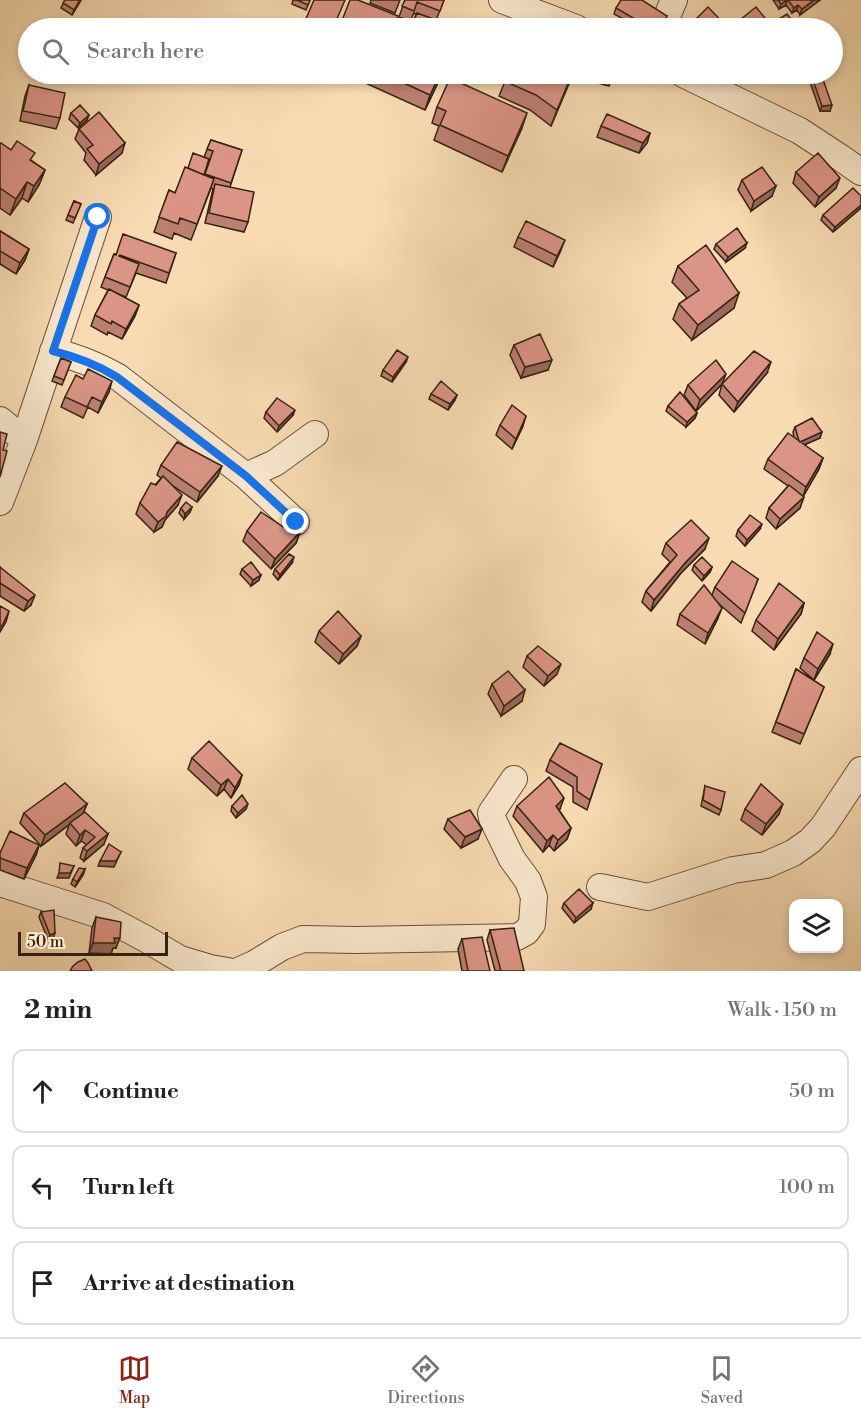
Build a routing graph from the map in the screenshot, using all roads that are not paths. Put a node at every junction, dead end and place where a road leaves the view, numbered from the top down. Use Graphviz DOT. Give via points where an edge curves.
graph roads {
  1 [pos="502,0"];
  2 [pos="674,0"];
  3 [pos="550,18"];
  4 [pos="666,18"];
  5 [pos="704,84"];
  6 [pos="861,172"];
  7 [pos="98,217"];
  8 [pos="53,351"];
  9 [pos="0,420"];
  10 [pos="315,434"];
  11 [pos="24,440"];
  12 [pos="246,476"];
  13 [pos="0,502"];
  14 [pos="296,522"];
  15 [pos="861,770"];
  16 [pos="514,779"];
  17 [pos="0,883"];
  18 [pos="600,887"];
  19 [pos="228,971"];
  20 [pos="238,971"];
  1 -- 3 [label="street"];
  2 -- 4 [label="street"];
  5 -- 6 [label="street" via="800,131"];
  7 -- 8 [label="street"];
  8 -- 11 [label="street"];
  8 -- 12 [label="street" via="96,365 117,377"];
  9 -- 11 [label="street"];
  10 -- 12 [label="street" via="275,463"];
  11 -- 13 [label="street"];
  12 -- 14 [label="street"];
  15 -- 18 [label="street" via="823,827 793,853 766,865 733,870 648,897"];
  16 -- 20 [label="street" via="491,813 534,897 532,924 526,932 517,937 303,939"];
  17 -- 19 [label="street" via="103,916 180,959"];
}
